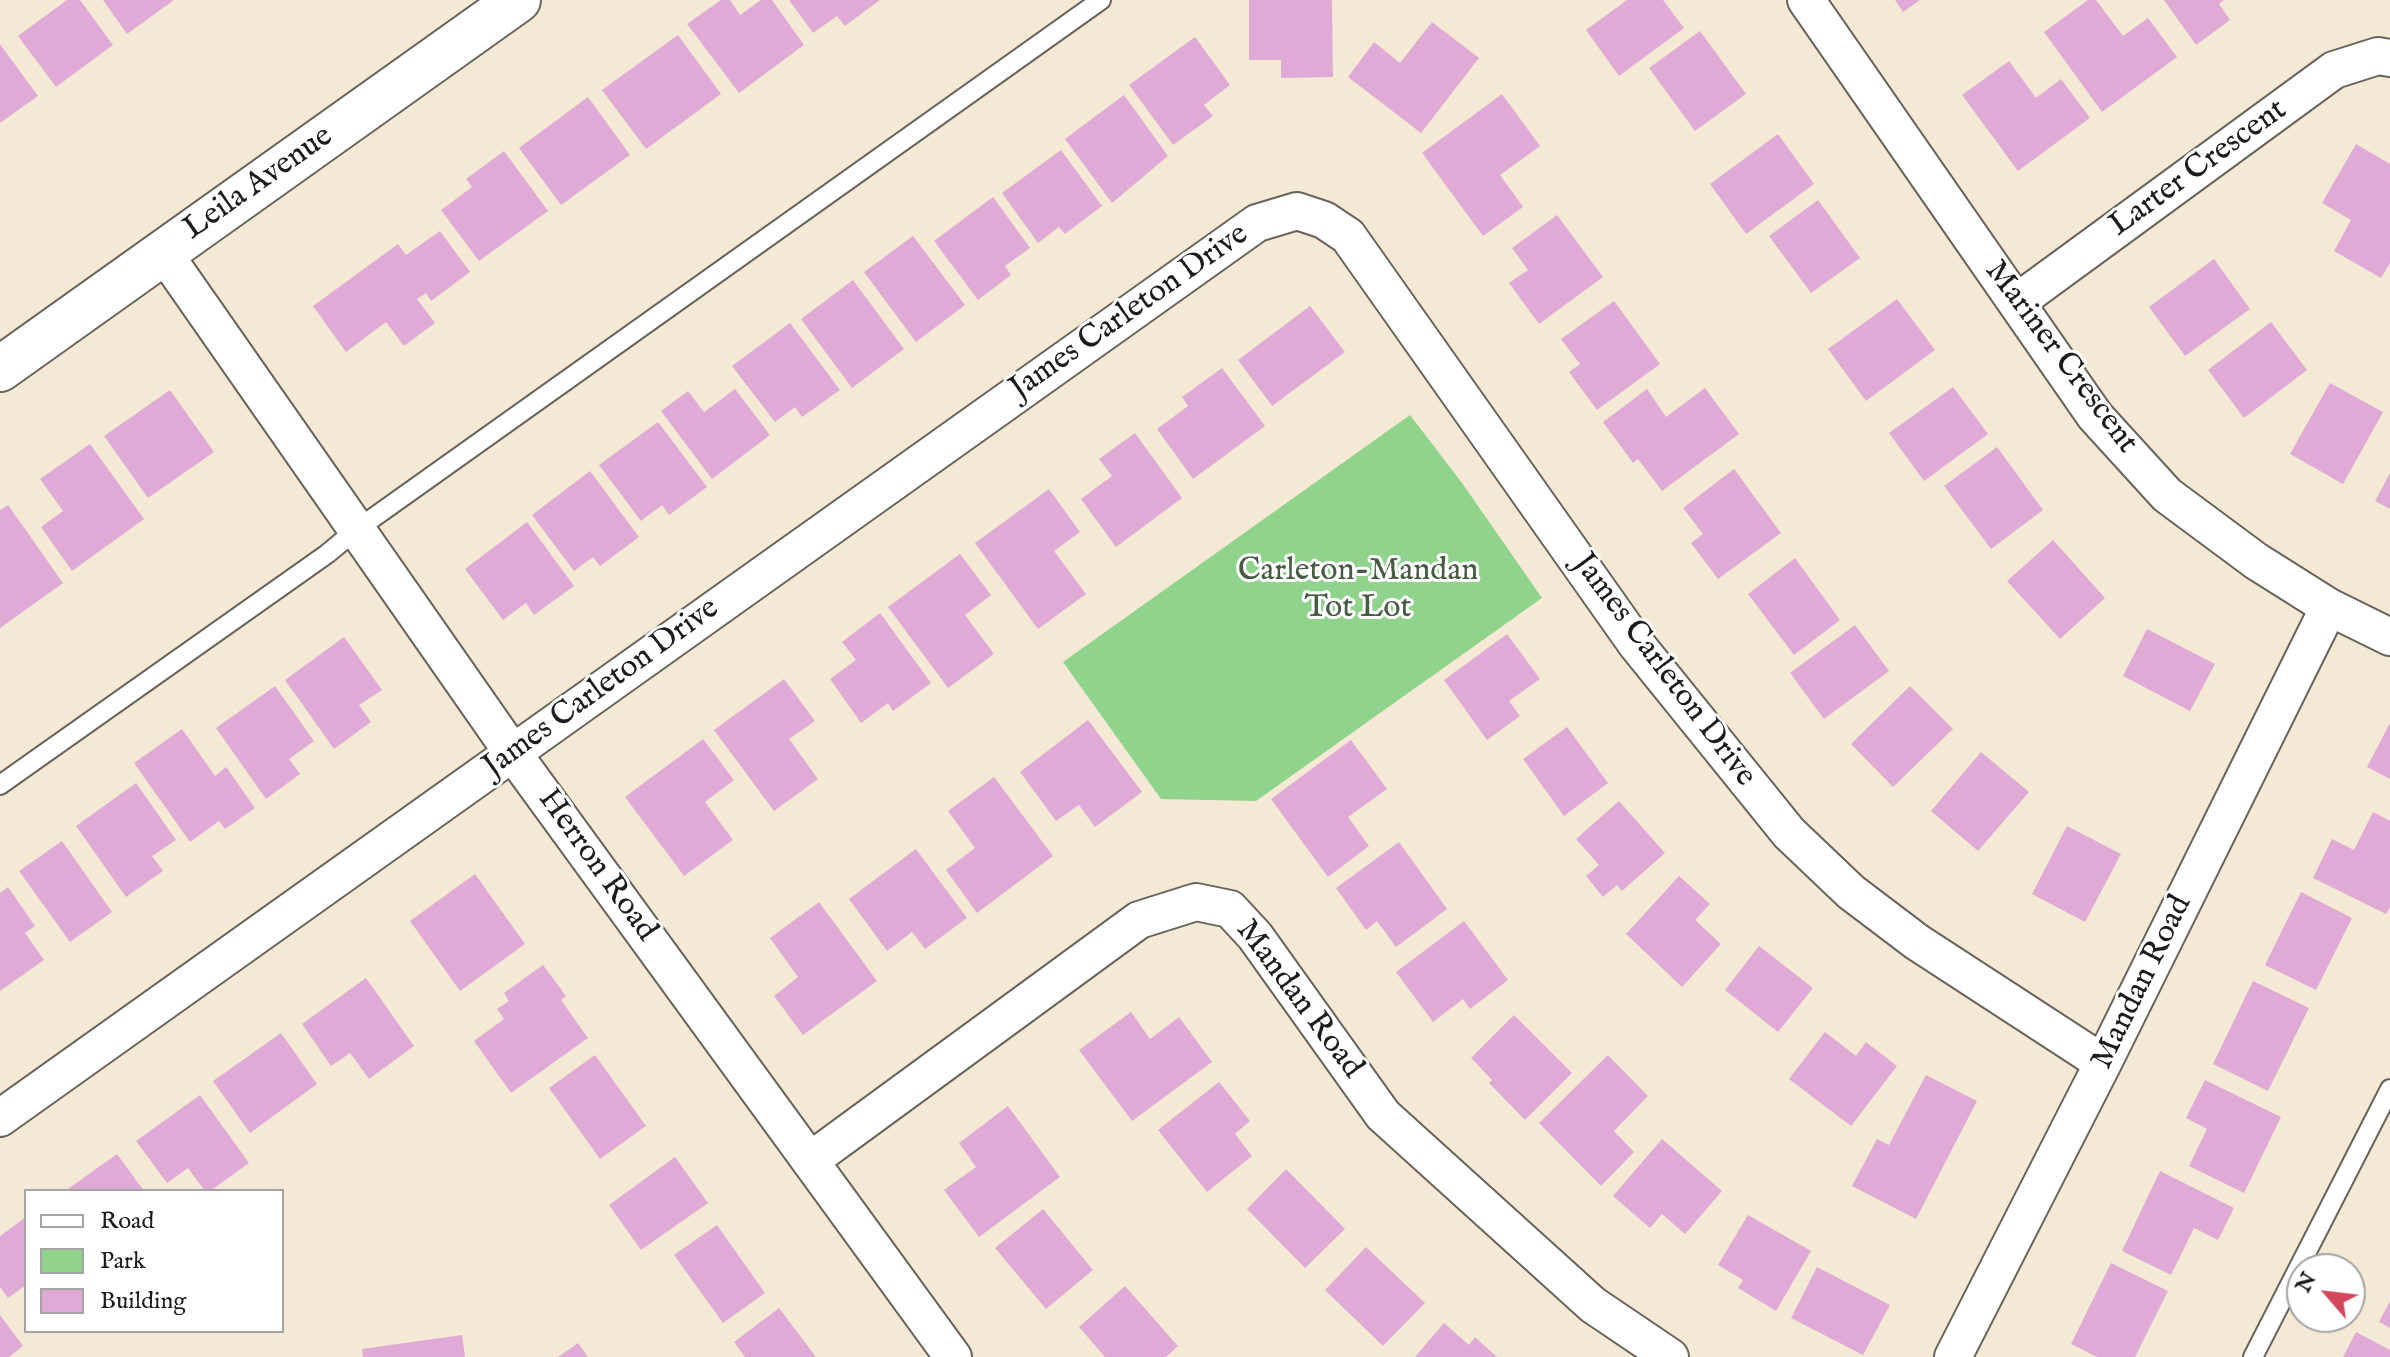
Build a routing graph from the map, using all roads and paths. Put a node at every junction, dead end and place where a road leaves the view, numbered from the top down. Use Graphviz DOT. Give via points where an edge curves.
graph roads {
  1 [pos="518,0"];
  2 [pos="1101,0"];
  3 [pos="1806,0"];
  4 [pos="2390,58"];
  5 [pos="163,252"];
  6 [pos="2017,302"];
  7 [pos="0,369"];
  8 [pos="356,530"];
  9 [pos="2329,607"];
  10 [pos="2390,637"];
  11 [pos="512,752"];
  12 [pos="0,785"];
  13 [pos="2103,1063"];
  14 [pos="2390,1089"];
  15 [pos="0,1118"];
  16 [pos="811,1160"];
  17 [pos="953,1357"];
  18 [pos="1670,1357"];
  19 [pos="1953,1357"];
  20 [pos="2253,1357"];
  1 -- 5 [label="street, Leila Avenue"];
  2 -- 8 [label="lane"];
  3 -- 6 [label="street, Mariner Crescent"];
  4 -- 6 [label="street, Larter Crescent" via="2378,56 2334,70"];
  5 -- 7 [label="street, Leila Avenue"];
  5 -- 8 [label="street, Herron Road"];
  6 -- 9 [label="street, Mariner Crescent" via="2095,416 2167,495"];
  8 -- 11 [label="street, Herron Road"];
  8 -- 12 [label="lane"];
  9 -- 10 [label="street, Mariner Crescent"];
  9 -- 13 [label="street, Mandan Road"];
  11 -- 13 [label="street, James Carleton Drive" via="1257,223 1297,211 1348,236 1637,645 1789,833 1851,892 1917,942"];
  11 -- 15 [label="street, James Carleton Drive"];
  11 -- 16 [label="street, Herron Road"];
  13 -- 19 [label="street, Mandan Road"];
  14 -- 20 [label="lane"];
  16 -- 17 [label="street, Herron Road"];
  16 -- 18 [label="street, Mandan Road" via="1139,920 1196,902 1230,909 1383,1115 1593,1305"];
}
